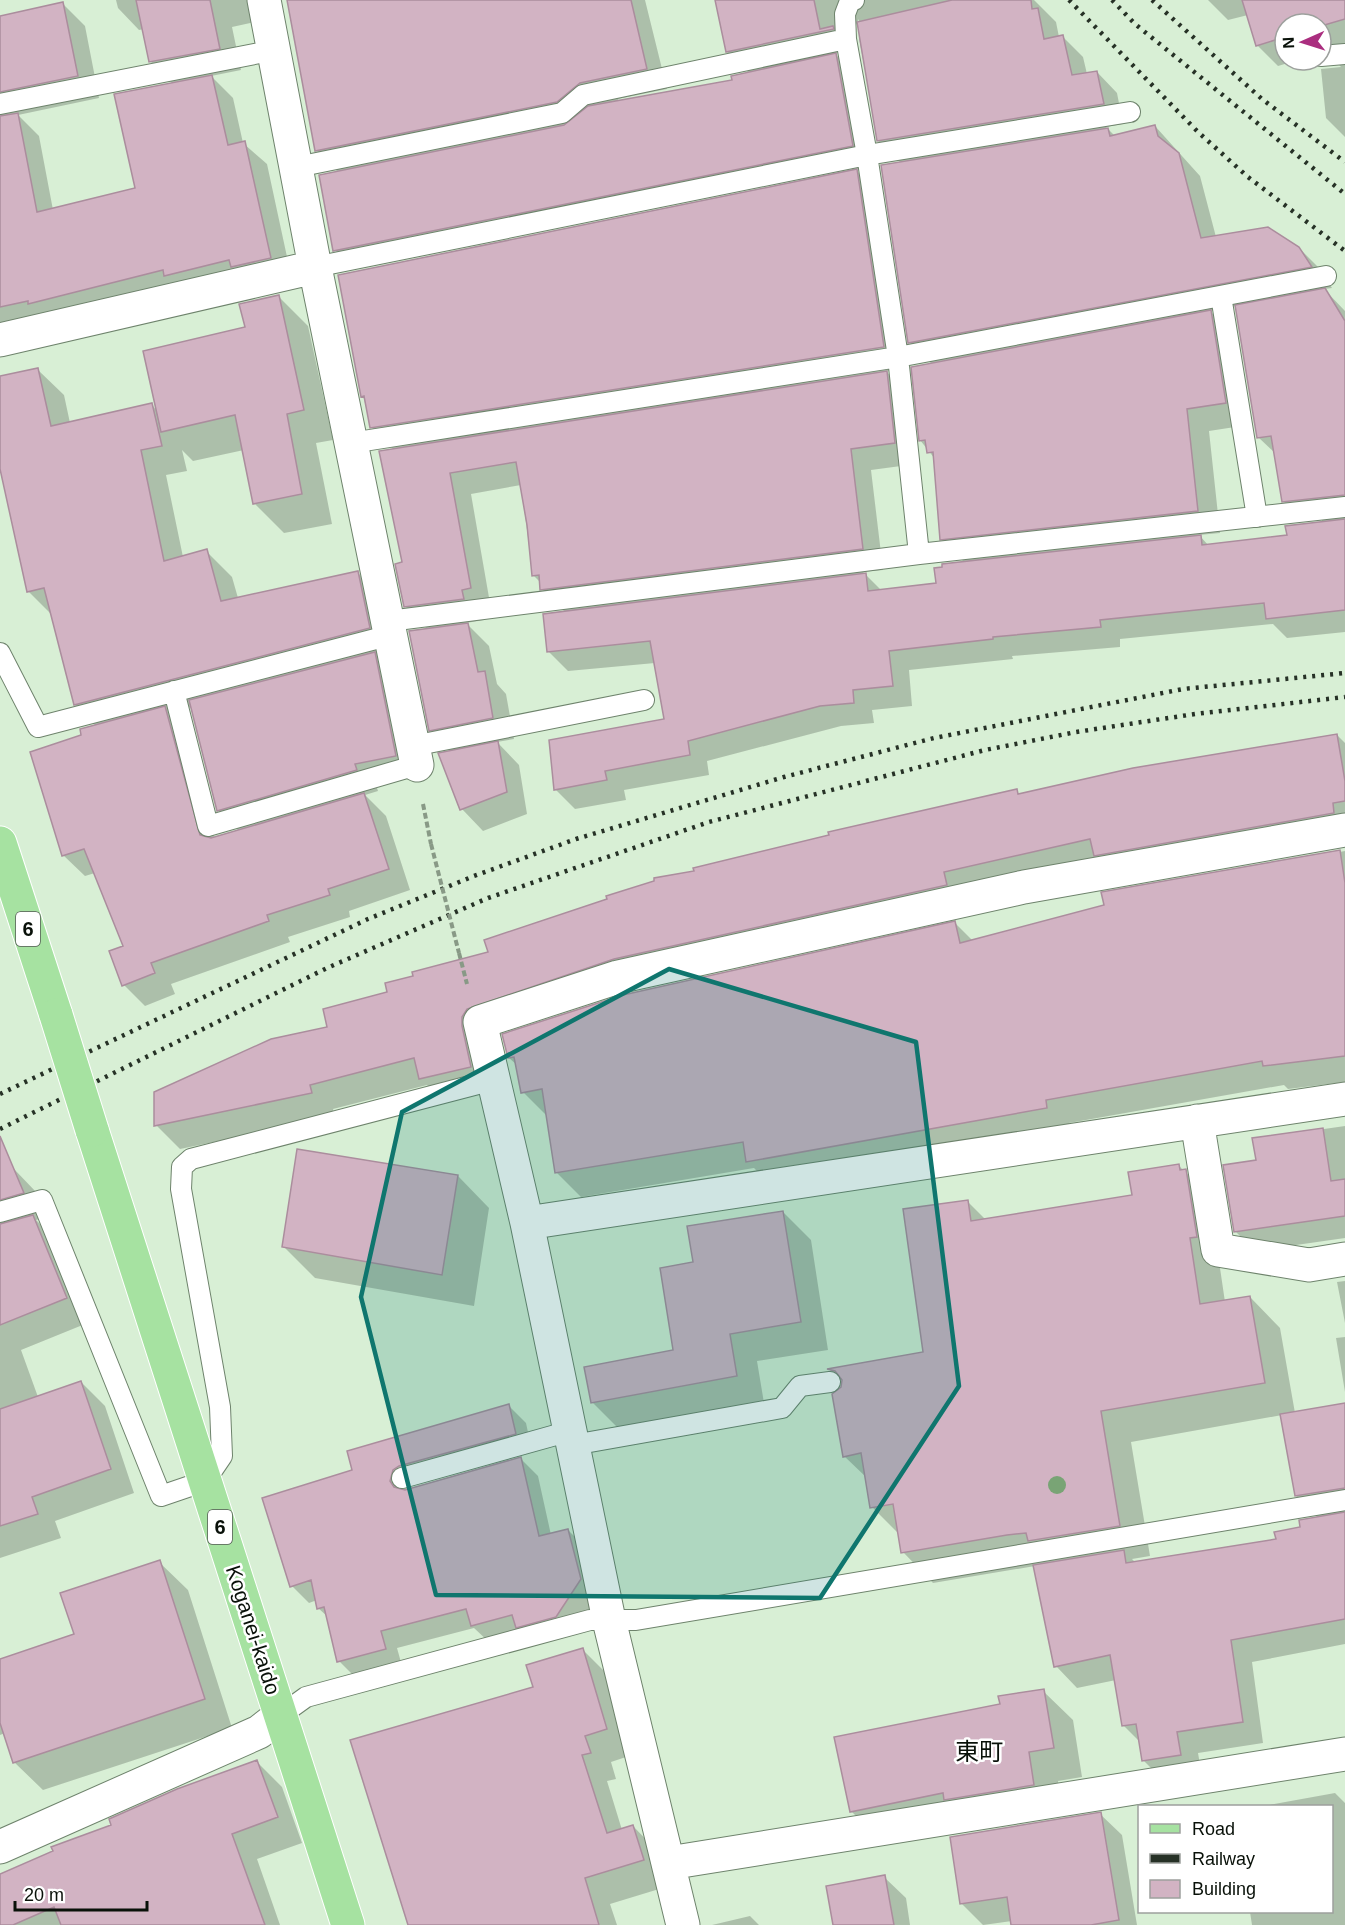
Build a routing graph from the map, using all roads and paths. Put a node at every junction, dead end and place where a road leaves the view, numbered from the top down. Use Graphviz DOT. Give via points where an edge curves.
graph roads {
  1 [pos="264,0"];
  2 [pos="854,0"];
  3 [pos="846,39"];
  4 [pos="275,50"];
  5 [pos="0,104"];
  6 [pos="1130,112"];
  7 [pos="867,155"];
  8 [pos="297,167"];
  9 [pos="315,267"];
  10 [pos="1326,276"];
  11 [pos="1221,296"];
  12 [pos="0,340"];
  13 [pos="898,357"];
  14 [pos="351,443"];
  15 [pos="1345,507"];
  16 [pos="1257,517"];
  17 [pos="919,554"];
  18 [pos="390,628"];
  19 [pos="0,653"];
  20 [pos="174,691"];
  21 [pos="644,700"];
  22 [pos="415,756"];
  23 [pos="423,799"];
  24 [pos="1345,830"];
  25 [pos="0,843"];
  26 [pos="459,953"];
  27 [pos="494,1080"];
  28 [pos="1345,1099"];
  29 [pos="1197,1121"];
  30 [pos="0,1212"];
  31 [pos="527,1223"];
  32 [pos="1345,1259"];
  33 [pos="830,1382"];
  34 [pos="572,1438"];
  35 [pos="402,1479"];
  36 [pos="205,1481"];
  37 [pos="1345,1500"];
  38 [pos="609,1620"];
  39 [pos="281,1715"];
  40 [pos="1345,1754"];
  41 [pos="0,1847"];
  42 [pos="669,1863"];
  43 [pos="348,1925"];
  44 [pos="683,1925"];
  1 -- 4 [label="street"];
  2 -- 3 [label="lane" via="845,14"];
  3 -- 7 [label="lane"];
  3 -- 8 [label="lane" via="583,95 562,113"];
  4 -- 5 [label="lane"];
  4 -- 8 [label="street"];
  6 -- 7 [label="lane"];
  7 -- 9 [label="lane"];
  7 -- 13 [label="lane"];
  8 -- 9 [label="street"];
  9 -- 12 [label="street"];
  9 -- 14 [label="street"];
  10 -- 11 [label="lane"];
  11 -- 13 [label="lane"];
  11 -- 16 [label="lane"];
  13 -- 14 [label="lane"];
  13 -- 17 [label="lane"];
  14 -- 18 [label="street"];
  15 -- 16 [label="lane"];
  16 -- 17 [label="lane"];
  17 -- 18 [label="lane"];
  18 -- 20 [label="lane"];
  18 -- 22 [label="street"];
  19 -- 20 [label="lane" via="38,727"];
  20 -- 22 [label="lane" via="208,826"];
  21 -- 22 [label="lane"];
  23 -- 26 [label="path, bridge"];
  24 -- 27 [label="street" via="1024,887 618,977 480,1022"];
  25 -- 36 [label="main road, Koganei-kaido / 6, bridge"];
  27 -- 31 [label="street"];
  27 -- 36 [label="lane" via="191,1159 182,1167 181,1189 220,1407 222,1456"];
  28 -- 29 [label="street"];
  29 -- 31 [label="street"];
  29 -- 32 [label="street" via="1218,1250 1309,1265"];
  30 -- 36 [label="lane" via="42,1200 161,1497"];
  31 -- 34 [label="street"];
  33 -- 34 [label="lane" via="800,1386 782,1408"];
  34 -- 35 [label="lane"];
  34 -- 38 [label="street"];
  36 -- 39 [label="main road, Koganei-kaido / 6"];
  37 -- 38 [label="lane" via="636,1620"];
  38 -- 39 [label="lane" via="590,1620 306,1697"];
  38 -- 42 [label="street"];
  39 -- 41 [label="street" via="259,1732"];
  39 -- 43 [label="main road, Koganei-kaido / 6"];
  40 -- 42 [label="street"];
  42 -- 44 [label="street"];
}
